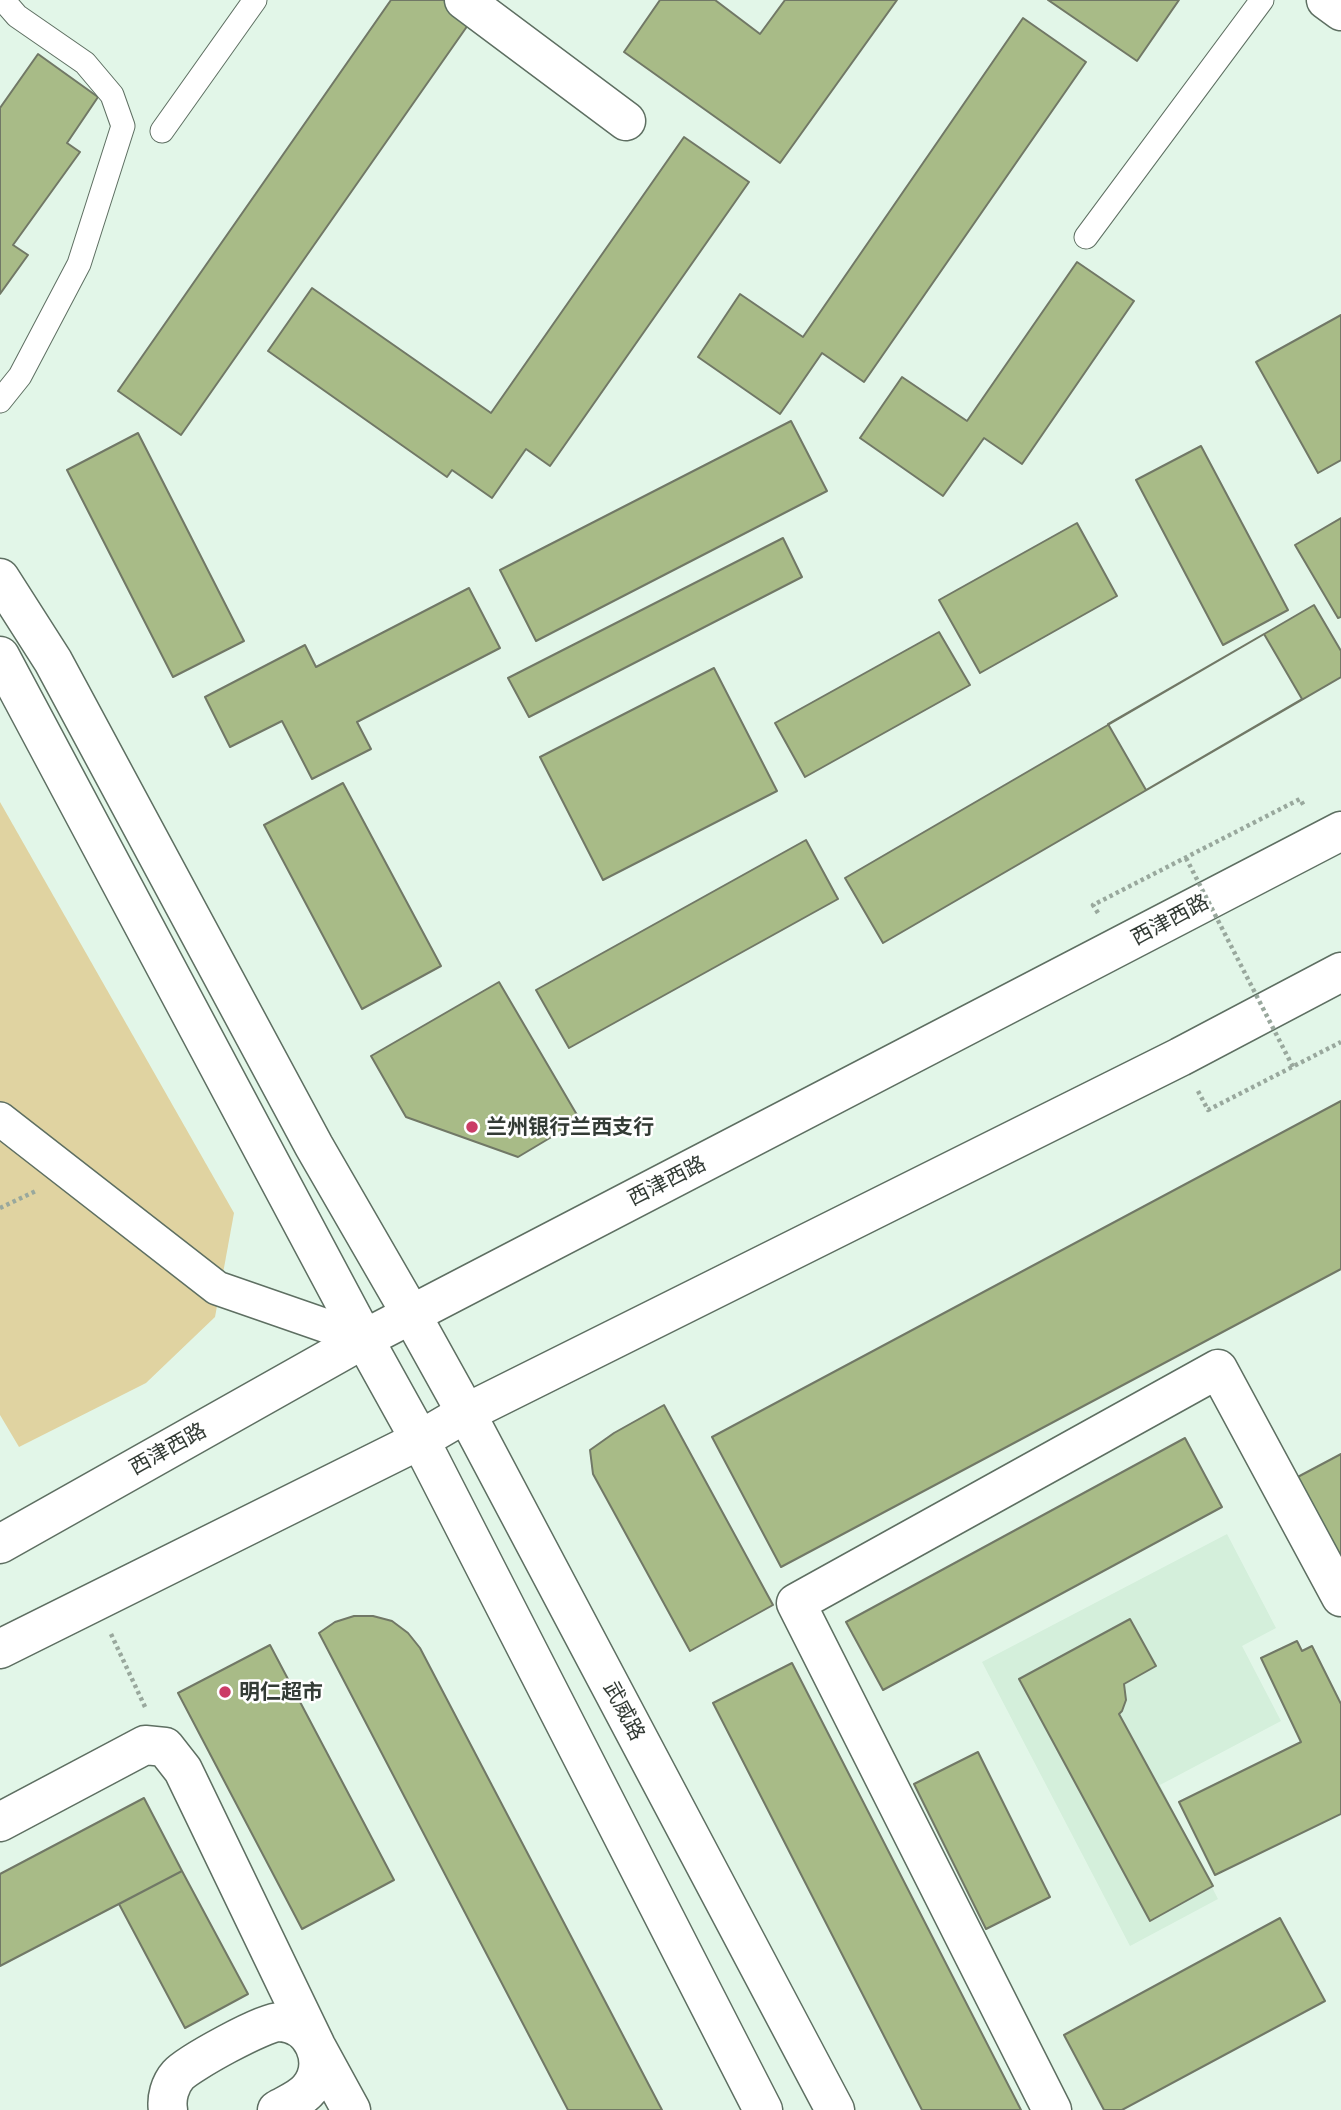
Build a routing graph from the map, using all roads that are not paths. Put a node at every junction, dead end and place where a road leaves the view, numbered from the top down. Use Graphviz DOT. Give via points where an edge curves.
graph roads {
  1 [pos="3,0"];
  2 [pos="255,0"];
  3 [pos="464,0"];
  4 [pos="1262,0"];
  5 [pos="1326,0"];
  6 [pos="1341,11"];
  7 [pos="626,121"];
  8 [pos="162,131"];
  9 [pos="1086,237"];
  10 [pos="0,401"];
  11 [pos="0,578"];
  12 [pos="1,658"];
  13 [pos="10,697"];
  14 [pos="1341,831"];
  15 [pos="1341,972"];
  16 [pos="0,1119"];
  17 [pos="411,1314"];
  18 [pos="364,1339"];
  19 [pos="466,1413"];
  20 [pos="420,1440"];
  21 [pos="0,1544"];
  22 [pos="1341,1597"];
  23 [pos="0,1649"];
  24 [pos="0,1822"];
  25 [pos="316,2046"];
  26 [pos="168,2110"];
  27 [pos="277,2110"];
  28 [pos="351,2110"];
  29 [pos="763,2110"];
  30 [pos="835,2110"];
  31 [pos="1052,2110"];
  1 -- 10 [label="lane" via="17,16 85,64 112,95 123,126 79,264 20,376"];
  2 -- 8 [label="lane"];
  3 -- 7 [label="main road"];
  4 -- 9 [label="lane"];
  5 -- 6 [label="main road"];
  11 -- 17 [label="main road, 武威路" via="53,662 314,1146"];
  12 -- 13 [label="main road"];
  13 -- 18 [label="main road"];
  14 -- 17 [label="main road, 西津西路"];
  15 -- 19 [label="main road"];
  16 -- 18 [label="street" via="217,1288"];
  17 -- 18 [label="main road, 西津西路"];
  17 -- 19 [label="main road, 武威路"];
  18 -- 20 [label="main road"];
  18 -- 21 [label="main road, 西津西路"];
  19 -- 20 [label="main road"];
  19 -- 30 [label="main road, 武威路"];
  20 -- 23 [label="main road"];
  20 -- 29 [label="main road"];
  22 -- 31 [label="main road" via="1218,1368 796,1603"];
  24 -- 25 [label="main road" via="145,1745 165,1747 183,1770"];
  25 -- 26 [label="main road" via="293,2025 261,2026 178,2075 170,2088"];
  25 -- 27 [label="main road" via="317,2077 308,2091"];
  25 -- 28 [label="main road"];
}
